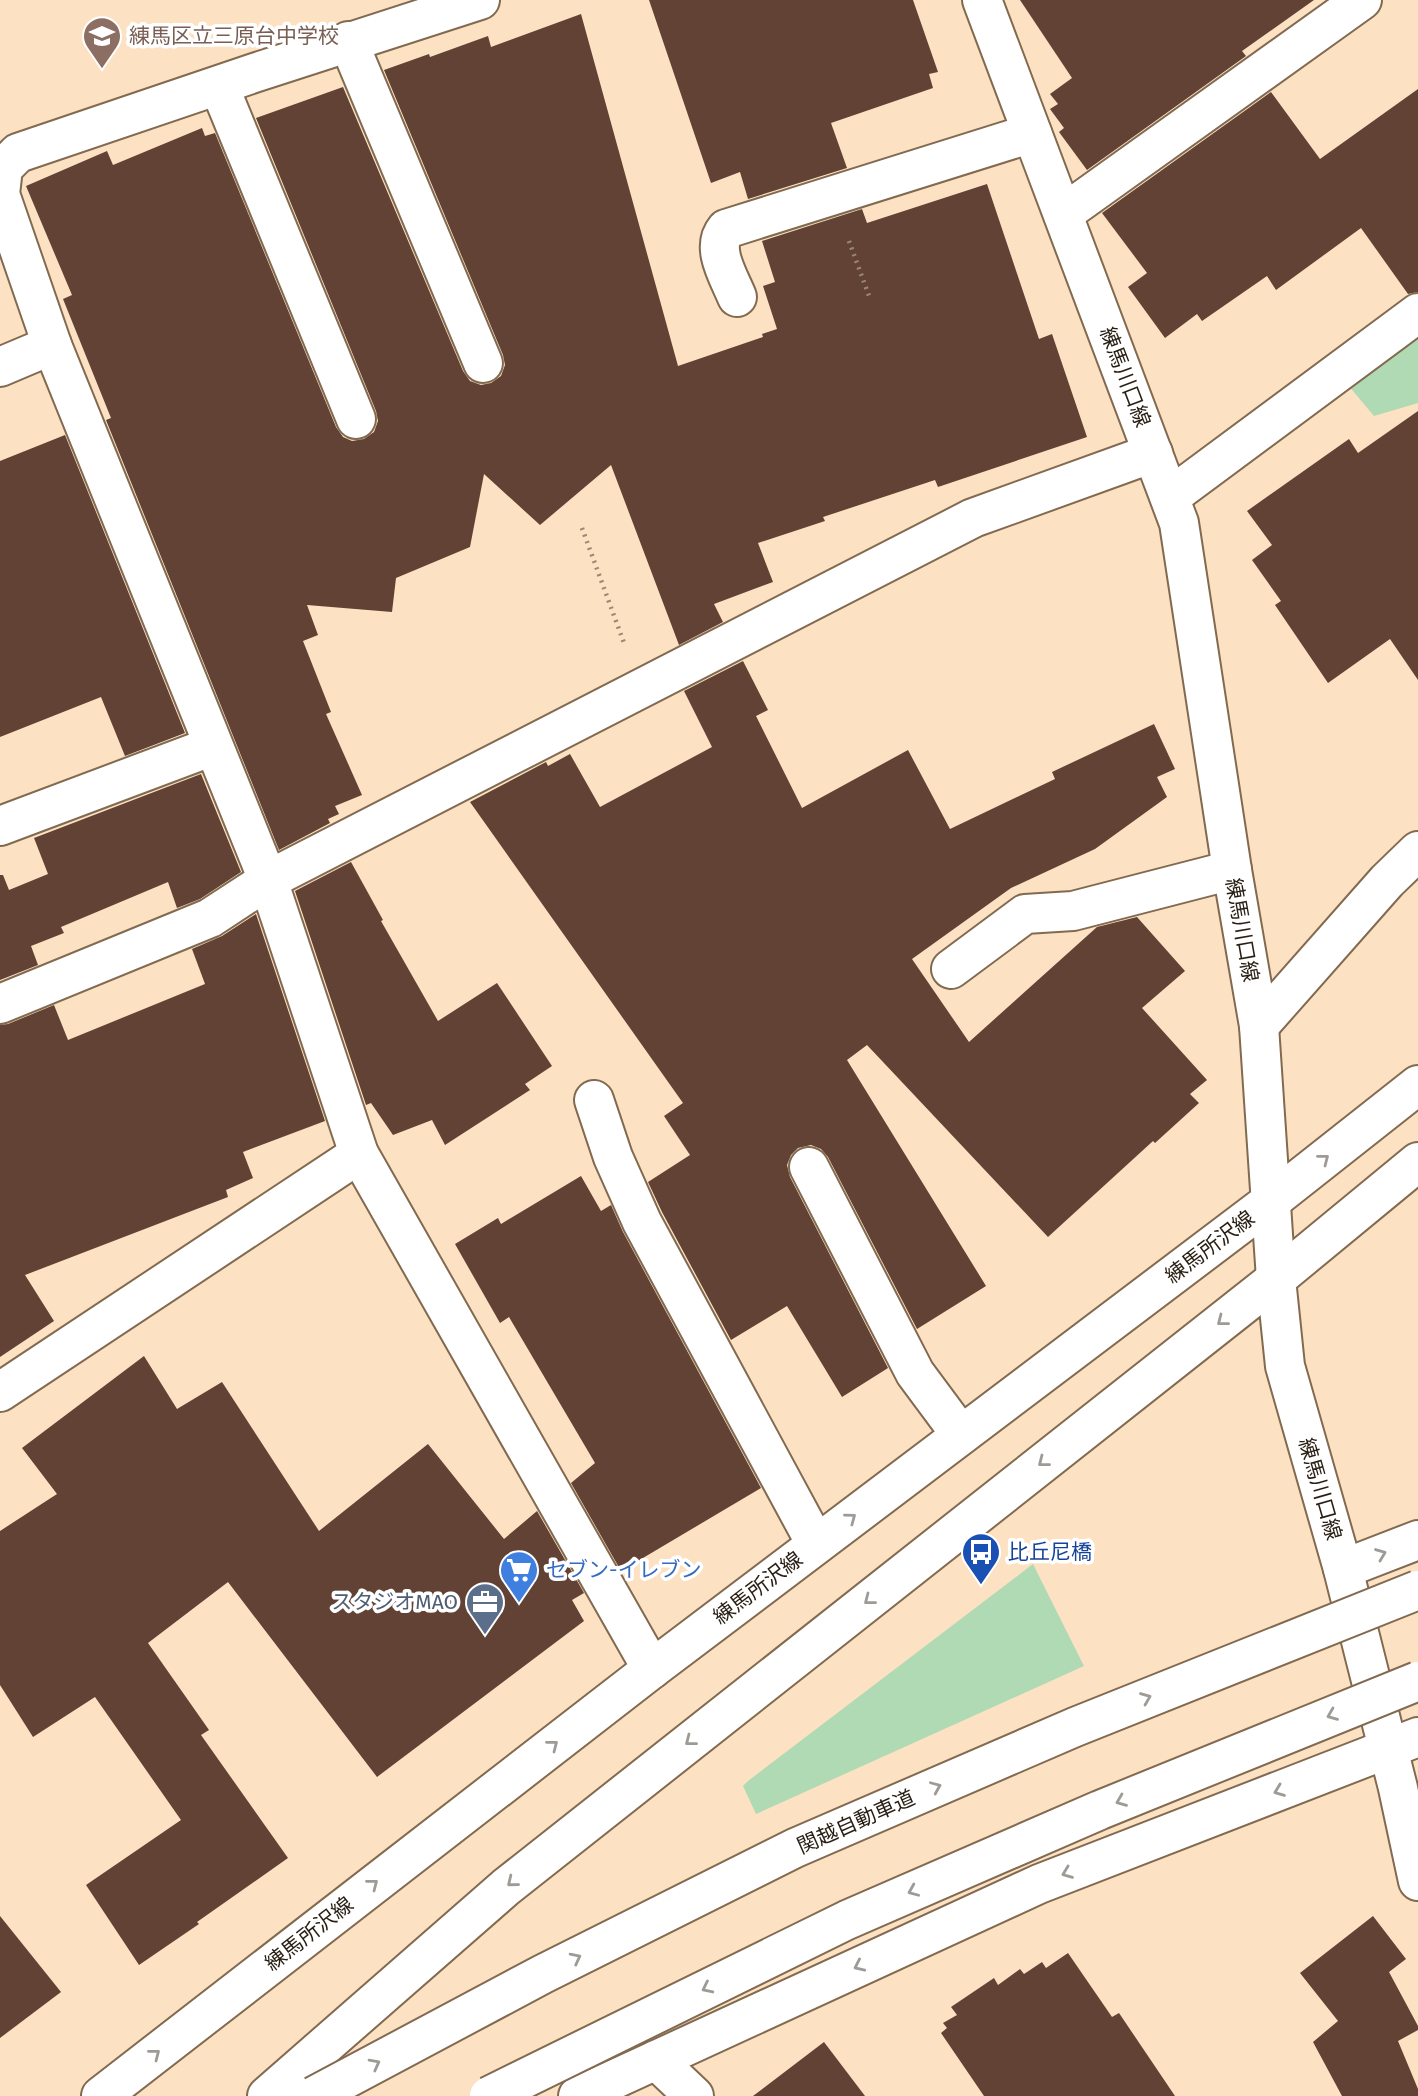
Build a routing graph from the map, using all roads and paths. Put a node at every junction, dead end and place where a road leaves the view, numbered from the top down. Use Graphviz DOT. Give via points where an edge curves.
graph roads {
  1 [pos="481,0"];
  2 [pos="982,0"];
  3 [pos="1362,0"];
  4 [pos="348,41"];
  5 [pos="219,86"];
  6 [pos="1032,133"];
  7 [pos="1063,214"];
  8 [pos="737,297"];
  9 [pos="1418,313"];
  10 [pos="52,345"];
  11 [pos="484,363"];
  12 [pos="0,367"];
  13 [pos="356,419"];
  14 [pos="1153,453"];
  15 [pos="1170,497"];
  16 [pos="582,528"];
  17 [pos="642,689"];
  18 [pos="213,746"];
  19 [pos="0,826"];
  20 [pos="1418,851"];
  21 [pos="1232,870"];
  22 [pos="268,880"];
  23 [pos="951,970"];
  24 [pos="0,1004"];
  25 [pos="1259,1026"];
  26 [pos="1418,1085"];
  27 [pos="594,1100"];
  28 [pos="359,1154"];
  29 [pos="1418,1162"];
  30 [pos="809,1167"];
  31 [pos="1271,1201"];
  32 [pos="1276,1279"];
  33 [pos="0,1392"];
  34 [pos="961,1435"];
  35 [pos="1418,1540"];
  36 [pos="816,1545"];
  37 [pos="1343,1569"];
  38 [pos="1418,1590"];
  39 [pos="652,1669"];
  40 [pos="1418,1681"];
  41 [pos="1403,1743"];
  42 [pos="1418,1881"];
  43 [pos="656,2060"];
  44 [pos="101,2096"];
  45 [pos="267,2096"];
  46 [pos="314,2096"];
  47 [pos="489,2096"];
  48 [pos="578,2096"];
  49 [pos="694,2096"];
  1 -- 4 [label="main road"];
  2 -- 6 [label="main road, 練馬川口線"];
  3 -- 7 [label="main road"];
  4 -- 5 [label="main road"];
  4 -- 11 [label="main road"];
  5 -- 10 [label="main road" via="18,153 3,168 0,194"];
  5 -- 13 [label="main road"];
  6 -- 7 [label="main road, 練馬川口線"];
  6 -- 8 [label="main road" via="726,229 719,250"];
  7 -- 14 [label="main road, 練馬川口線"];
  9 -- 15 [label="main road"];
  10 -- 12 [label="main road"];
  10 -- 18 [label="main road"];
  14 -- 15 [label="main road, 練馬川口線"];
  14 -- 17 [label="main road" via="973,518"];
  15 -- 21 [label="main road, 練馬川口線" via="1179,523"];
  16 -- 17 [label="path"];
  17 -- 22 [label="main road"];
  18 -- 19 [label="main road"];
  18 -- 22 [label="main road"];
  20 -- 25 [label="main road"];
  21 -- 23 [label="main road" via="1073,911 1025,914"];
  21 -- 25 [label="main road, 練馬川口線"];
  22 -- 24 [label="main road" via="210,918"];
  22 -- 28 [label="main road"];
  25 -- 31 [label="main road, 練馬川口線"];
  31 -- 26 [label="main road, 練馬所沢線, one-way"];
  27 -- 36 [label="main road" via="642,1222"];
  28 -- 33 [label="main road"];
  28 -- 39 [label="main road"];
  29 -- 32 [label="main road"];
  30 -- 34 [label="main road" via="915,1373"];
  31 -- 32 [label="main road, 練馬川口線"];
  31 -- 34 [label="main road, 練馬所沢線"];
  32 -- 37 [label="main road, 練馬川口線" via="1285,1366"];
  32 -- 45 [label="main road, one-way" via="506,1887"];
  36 -- 34 [label="main road, 練馬所沢線, one-way"];
  37 -- 35 [label="main road, one-way"];
  36 -- 39 [label="main road, 練馬所沢線"];
  37 -- 41 [label="main road, 練馬川口線"];
  46 -- 38 [label="main road, 関越自動車道, one-way, bridge" via="795,1848 1075,1727"];
  44 -- 39 [label="main road, 練馬所沢線, one-way"];
  40 -- 47 [label="main road, one-way, bridge" via="1100,1810 846,1920"];
  41 -- 42 [label="main road, 練馬川口線"];
  41 -- 43 [label="main road, one-way" via="1038,1884"];
  43 -- 48 [label="main road"];
  43 -- 49 [label="main road"];
}
